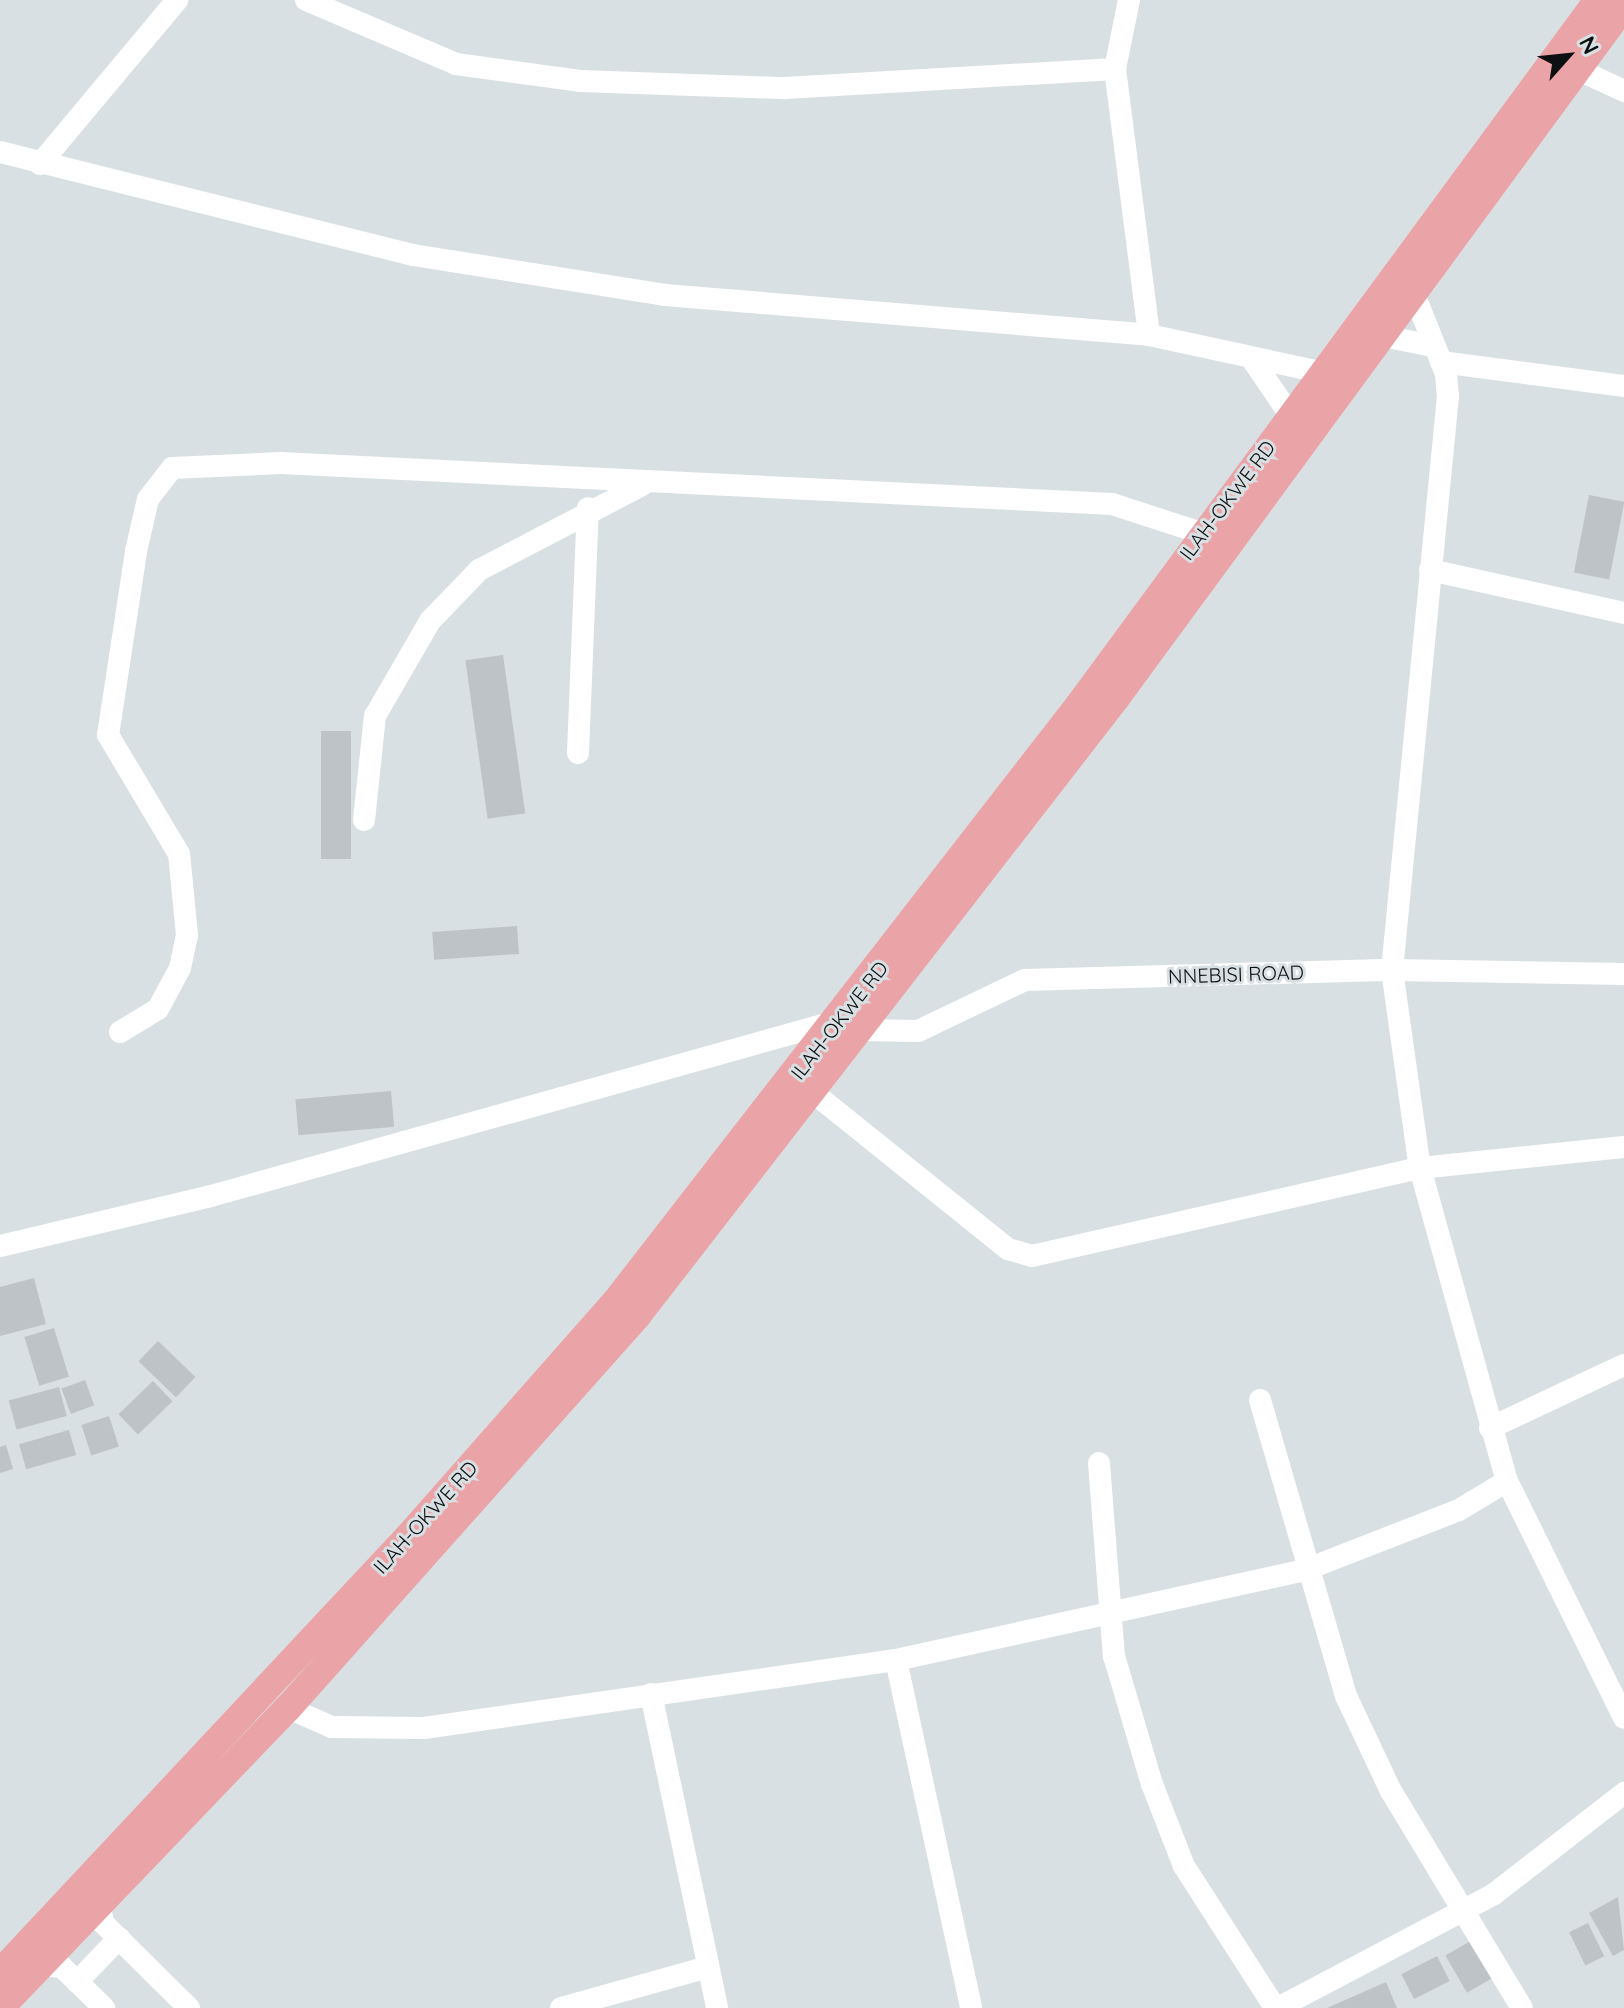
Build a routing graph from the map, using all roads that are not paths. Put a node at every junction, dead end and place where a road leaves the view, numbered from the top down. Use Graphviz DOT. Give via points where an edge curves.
graph roads {
  1 [pos="177,0"];
  2 [pos="306,0"];
  3 [pos="1129,0"];
  4 [pos="1598,0"];
  5 [pos="1624,6"];
  6 [pos="1115,69"];
  7 [pos="1579,70"];
  8 [pos="1624,91"];
  9 [pos="0,152"];
  10 [pos="40,164"];
  11 [pos="1403,286"];
  12 [pos="1370,334"];
  13 [pos="1149,335"];
  14 [pos="1437,354"];
  15 [pos="1252,359"];
  16 [pos="1325,373"];
  17 [pos="1624,386"];
  18 [pos="1290,415"];
  19 [pos="647,483"];
  20 [pos="588,508"];
  21 [pos="1201,533"];
  22 [pos="1430,570"];
  23 [pos="1624,613"];
  24 [pos="578,753"];
  25 [pos="364,820"];
  26 [pos="1392,970"];
  27 [pos="1624,974"];
  28 [pos="851,1025"];
  29 [pos="120,1032"];
  30 [pos="815,1094"];
  31 [pos="1624,1147"];
  32 [pos="1420,1168"];
  33 [pos="0,1246"];
  34 [pos="1624,1365"];
  35 [pos="1260,1400"];
  36 [pos="1490,1428"];
  37 [pos="1099,1463"];
  38 [pos="1507,1481"];
  39 [pos="1305,1570"];
  40 [pos="1111,1614"];
  41 [pos="896,1660"];
  42 [pos="651,1694"];
  43 [pos="288,1708"];
  44 [pos="1624,1718"];
  45 [pos="1624,1793"];
  46 [pos="100,1905"];
  47 [pos="1465,1908"];
  48 [pos="119,1938"];
  49 [pos="43,1965"];
  50 [pos="708,1967"];
  51 [pos="0,1973"];
  52 [pos="77,1982"];
  53 [pos="0,2008"];
  54 [pos="104,2008"];
  55 [pos="189,2008"];
  56 [pos="561,2008"];
  57 [pos="717,2008"];
  58 [pos="971,2008"];
  59 [pos="1277,2008"];
  60 [pos="1522,2008"];
  1 -- 10 [label="street"];
  2 -- 6 [label="street" via="456,64 580,81 785,88"];
  3 -- 6 [label="street"];
  4 -- 11 [label="main road"];
  5 -- 7 [label="main road"];
  6 -- 13 [label="street"];
  7 -- 8 [label="street"];
  7 -- 11 [label="main road"];
  9 -- 10 [label="street"];
  10 -- 13 [label="street" via="413,255 665,295"];
  11 -- 12 [label="main road"];
  11 -- 14 [label="street"];
  12 -- 14 [label="street"];
  12 -- 16 [label="main road, ILAH-OKWE RD"];
  12 -- 28 [label="main road"];
  13 -- 15 [label="street"];
  14 -- 17 [label="street"];
  14 -- 22 [label="street" via="1448,396"];
  15 -- 16 [label="street"];
  15 -- 18 [label="street"];
  16 -- 18 [label="main road, ILAH-OKWE RD"];
  18 -- 21 [label="main road, ILAH-OKWE RD"];
  19 -- 20 [label="street"];
  19 -- 21 [label="street" via="1112,504"];
  19 -- 29 [label="street" via="192,462 160,480 136,551 108,735 179,854 187,935 180,968 158,1009"];
  20 -- 24 [label="street"];
  20 -- 25 [label="street" via="479,570 430,621 375,716"];
  21 -- 28 [label="main road, ILAH-OKWE RD"];
  22 -- 23 [label="street"];
  22 -- 26 [label="street"];
  26 -- 27 [label="street, NNEBISI ROAD"];
  26 -- 28 [label="street, NNEBISI ROAD" via="1025,980 918,1031"];
  26 -- 32 [label="street"];
  28 -- 30 [label="main road"];
  28 -- 33 [label="street, NNEBISI ROAD" via="211,1196"];
  28 -- 51 [label="main road, ILAH-OKWE RD" via="596,1324"];
  30 -- 32 [label="street" via="1008,1249 1032,1256"];
  30 -- 43 [label="main road" via="637,1316"];
  31 -- 32 [label="street"];
  32 -- 36 [label="street"];
  34 -- 36 [label="street"];
  35 -- 39 [label="street"];
  36 -- 38 [label="street"];
  37 -- 40 [label="street"];
  38 -- 39 [label="street" via="1459,1510"];
  38 -- 44 [label="street"];
  39 -- 40 [label="street"];
  39 -- 47 [label="street" via="1372,1750"];
  40 -- 41 [label="street"];
  40 -- 59 [label="street" via="1114,1656 1184,1866"];
  41 -- 42 [label="street"];
  41 -- 58 [label="street"];
  42 -- 43 [label="street" via="410,1728 332,1727"];
  42 -- 50 [label="street"];
  43 -- 46 [label="main road"];
  45 -- 47 [label="street" via="1536,1867"];
  46 -- 48 [label="street" via="103,1923"];
  46 -- 49 [label="main road"];
  47 -- 59 [label="street"];
  47 -- 60 [label="street"];
  48 -- 52 [label="street"];
  48 -- 55 [label="street"];
  49 -- 52 [label="street" via="62,1967"];
  49 -- 53 [label="main road"];
  50 -- 56 [label="street"];
  50 -- 57 [label="street"];
  52 -- 54 [label="street"];
}
